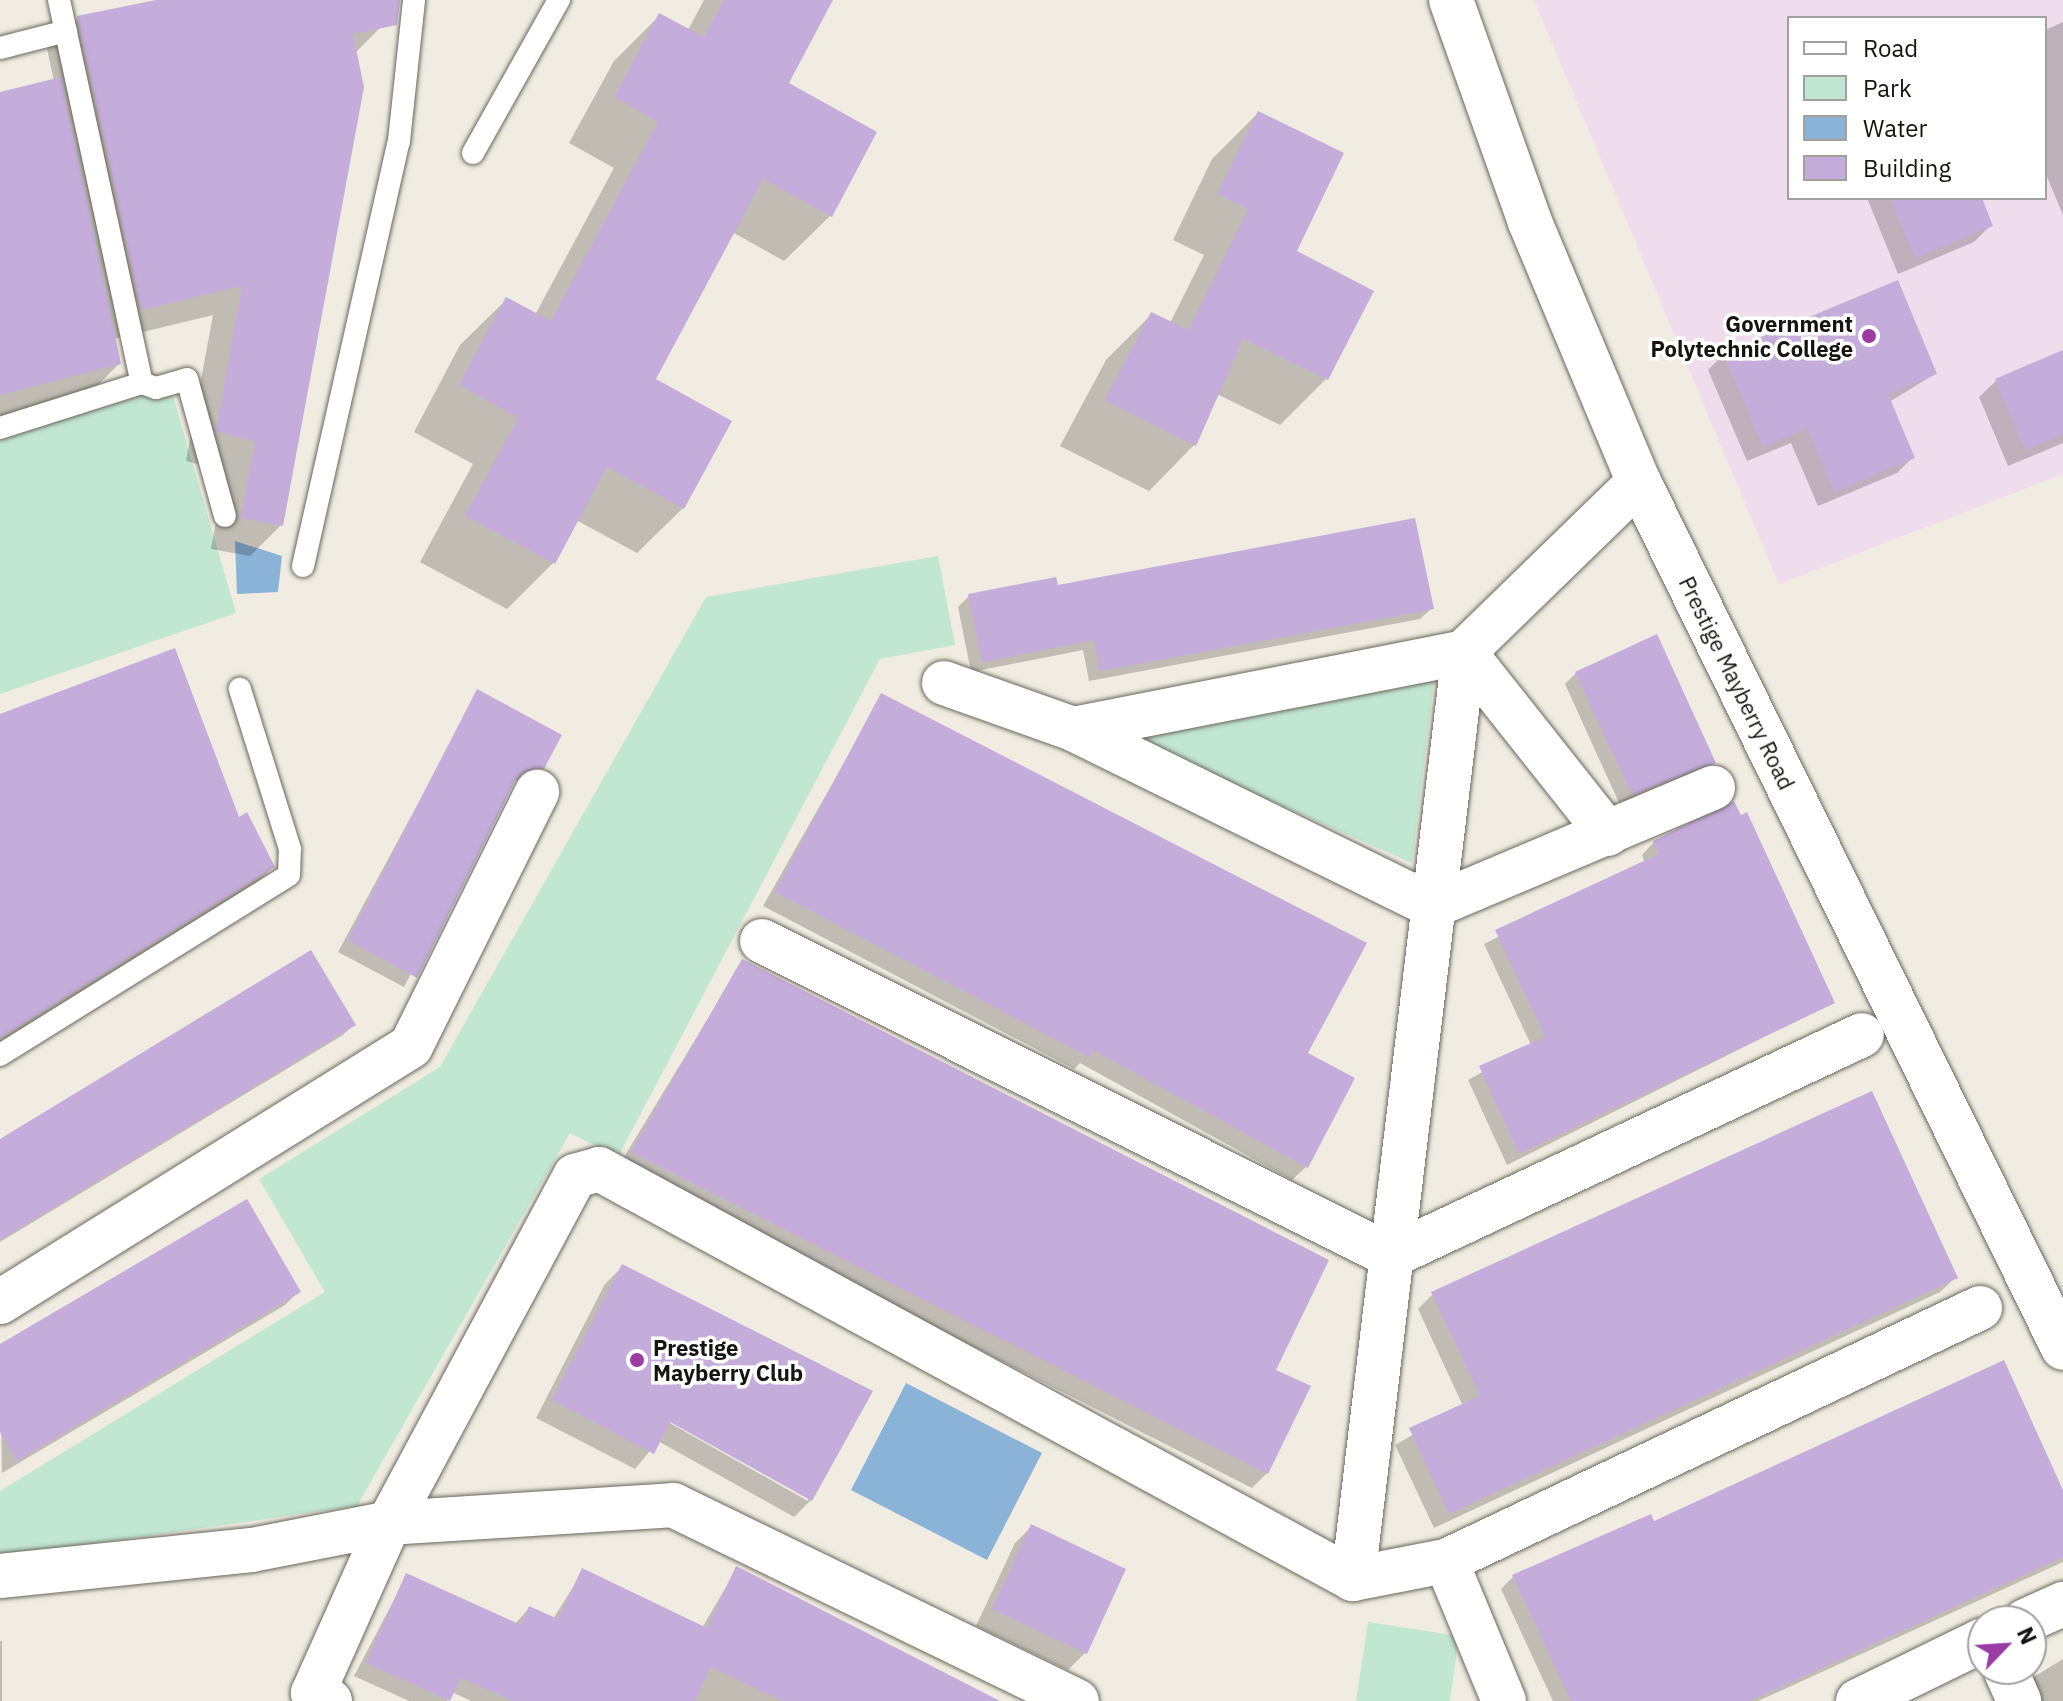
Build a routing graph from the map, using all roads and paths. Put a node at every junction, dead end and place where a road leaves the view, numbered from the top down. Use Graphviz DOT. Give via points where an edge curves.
graph roads {
  1 [pos="59,0"];
  2 [pos="414,0"];
  3 [pos="559,0"];
  4 [pos="1451,0"];
  5 [pos="66,31"];
  6 [pos="0,48"];
  7 [pos="473,153"];
  8 [pos="142,383"];
  9 [pos="0,428"];
  10 [pos="1639,482"];
  11 [pos="225,516"];
  12 [pos="303,566"];
  13 [pos="1464,652"];
  14 [pos="944,683"];
  15 [pos="240,689"];
  16 [pos="1073,729"];
  17 [pos="1713,788"];
  18 [pos="537,792"];
  19 [pos="1608,834"];
  20 [pos="1433,906"];
  21 [pos="762,941"];
  22 [pos="1862,1035"];
  23 [pos="0,1055"];
  24 [pos="1391,1256"];
  25 [pos="0,1302"];
  26 [pos="1980,1308"];
  27 [pos="2063,1348"];
  28 [pos="389,1523"];
  29 [pos="1446,1561"];
  30 [pos="0,1576"];
  31 [pos="1353,1579"];
  32 [pos="1967,1648"];
  33 [pos="330,1701"];
  34 [pos="1077,1701"];
  35 [pos="1504,1701"];
  36 [pos="1858,1701"];
  1 -- 5 [label="lane"];
  2 -- 12 [label="lane" via="399,141"];
  3 -- 7 [label="lane"];
  4 -- 10 [label="street, Prestige Mayberry Road" via="1530,222"];
  5 -- 6 [label="lane"];
  5 -- 8 [label="lane"];
  8 -- 9 [label="lane"];
  8 -- 11 [label="lane" via="156,388 187,379"];
  10 -- 13 [label="street"];
  10 -- 27 [label="street, Prestige Mayberry Road"];
  13 -- 16 [label="street"];
  13 -- 19 [label="street"];
  13 -- 20 [label="street"];
  14 -- 16 [label="street"];
  15 -- 23 [label="lane" via="290,849 289,875"];
  16 -- 20 [label="street"];
  17 -- 19 [label="street"];
  18 -- 25 [label="street" via="411,1046"];
  19 -- 20 [label="street"];
  20 -- 24 [label="street"];
  21 -- 24 [label="street"];
  22 -- 24 [label="street"];
  24 -- 31 [label="street"];
  26 -- 29 [label="street"];
  28 -- 30 [label="street" via="252,1550"];
  28 -- 31 [label="street" via="575,1176 599,1169"];
  28 -- 33 [label="street" via="313,1693"];
  28 -- 34 [label="street" via="673,1505"];
  29 -- 31 [label="street"];
  29 -- 35 [label="street"];
  32 -- 36 [label="street"];
}
